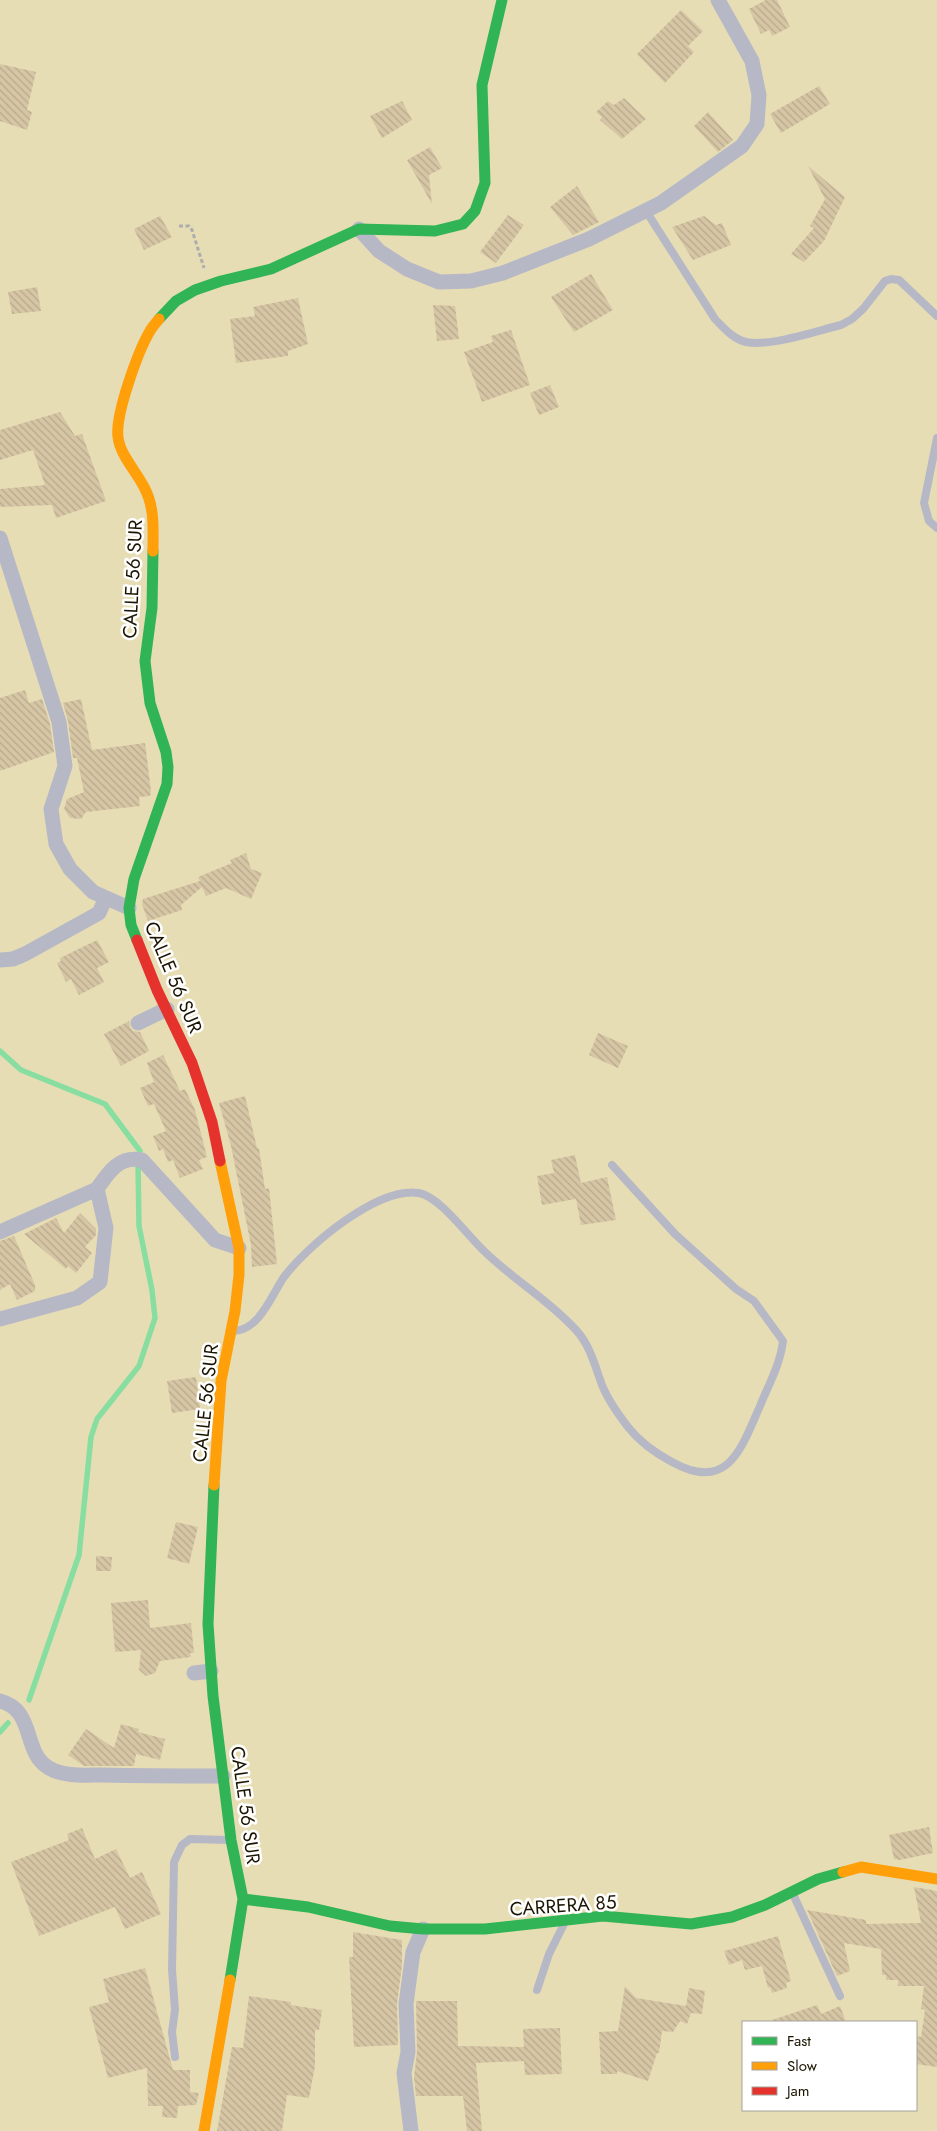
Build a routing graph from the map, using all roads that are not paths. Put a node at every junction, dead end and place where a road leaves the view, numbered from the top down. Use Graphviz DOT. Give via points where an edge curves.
graph roads {
  1 [pos="502,0"];
  2 [pos="718,0"];
  3 [pos="646,212"];
  4 [pos="359,229"];
  5 [pos="937,316"];
  6 [pos="937,438"];
  7 [pos="937,528"];
  8 [pos="0,538"];
  9 [pos="104,897"];
  10 [pos="129,908"];
  11 [pos="0,960"];
  12 [pos="167,1009"];
  13 [pos="138,1023"];
  14 [pos="612,1165"];
  15 [pos="97,1189"];
  16 [pos="0,1232"];
  17 [pos="239,1248"];
  18 [pos="0,1319"];
  19 [pos="231,1331"];
  20 [pos="211,1671"];
  21 [pos="194,1673"];
  22 [pos="0,1701"];
  23 [pos="224,1776"];
  24 [pos="231,1840"];
  25 [pos="937,1879"];
  26 [pos="791,1891"];
  27 [pos="243,1899"];
  28 [pos="566,1920"];
  29 [pos="423,1930"];
  30 [pos="537,1990"];
  31 [pos="840,1996"];
  32 [pos="175,2057"];
  33 [pos="204,2131"];
  34 [pos="411,2131"];
  1 -- 4 [label="street, CALLE 56 SUR" via="482,85 485,183 475,211 463,224 435,231"];
  2 -- 3 [label="street" via="752,61 759,94 758,124 742,146"];
  3 -- 4 [label="street" via="503,273 455,282 439,282 406,269 379,251"];
  3 -- 5 [label="lane" via="715,319 729,333 745,342 767,342 841,325 852,319 885,280 891,279 899,280"];
  4 -- 10 [label="street, CALLE 56 SUR" via="271,269 209,285 176,301 150,330 137,358 119,418 118,437 126,458 144,487 153,517 152,608 145,661 150,703 168,767 167,784 134,879"];
  6 -- 7 [label="lane" via="924,503 929,521"];
  8 -- 9 [label="street" via="59,722 65,766 51,809 56,844 70,869 93,892"];
  9 -- 10 [label="street"];
  9 -- 11 [label="street" via="98,913 25,954"];
  10 -- 12 [label="street, CALLE 56 SUR" via="131,925"];
  12 -- 13 [label="street"];
  12 -- 17 [label="street, CALLE 56 SUR" via="192,1063 212,1122"];
  14 -- 19 [label="lane" via="675,1234 754,1301 782,1341 780,1360 742,1448 718,1472 708,1474 684,1469 648,1446 629,1429 603,1387 577,1331 483,1250 440,1206 421,1194 406,1194 378,1202 349,1218 298,1261 251,1324 241,1331"];
  15 -- 16 [label="street"];
  15 -- 17 [label="street" via="111,1169 123,1161 142,1160 215,1240"];
  15 -- 18 [label="street" via="106,1228 100,1282 77,1298"];
  17 -- 19 [label="street, CALLE 56 SUR"];
  19 -- 20 [label="street, CALLE 56 SUR" via="221,1381 211,1536 208,1624"];
  20 -- 21 [label="street"];
  20 -- 23 [label="street, CALLE 56 SUR"];
  22 -- 23 [label="street" via="15,1708 22,1717 39,1759 49,1768 63,1773"];
  23 -- 24 [label="street, CALLE 56 SUR"];
  24 -- 27 [label="street, CALLE 56 SUR"];
  24 -- 32 [label="lane" via="190,1839 182,1845 174,1862 172,1969 175,2010 172,2032"];
  25 -- 26 [label="street, CARRERA 85" via="861,1867 818,1879"];
  26 -- 28 [label="street, CARRERA 85" via="765,1905 732,1916 691,1924 603,1916"];
  26 -- 31 [label="lane"];
  27 -- 29 [label="street, CARRERA 85" via="308,1907 390,1926"];
  27 -- 33 [label="street, CALLE 56 SUR"];
  28 -- 29 [label="street, CARRERA 85" via="485,1929"];
  28 -- 30 [label="lane" via="549,1954"];
  29 -- 34 [label="street" via="413,1952 406,2004 408,2052 404,2073"];
}
